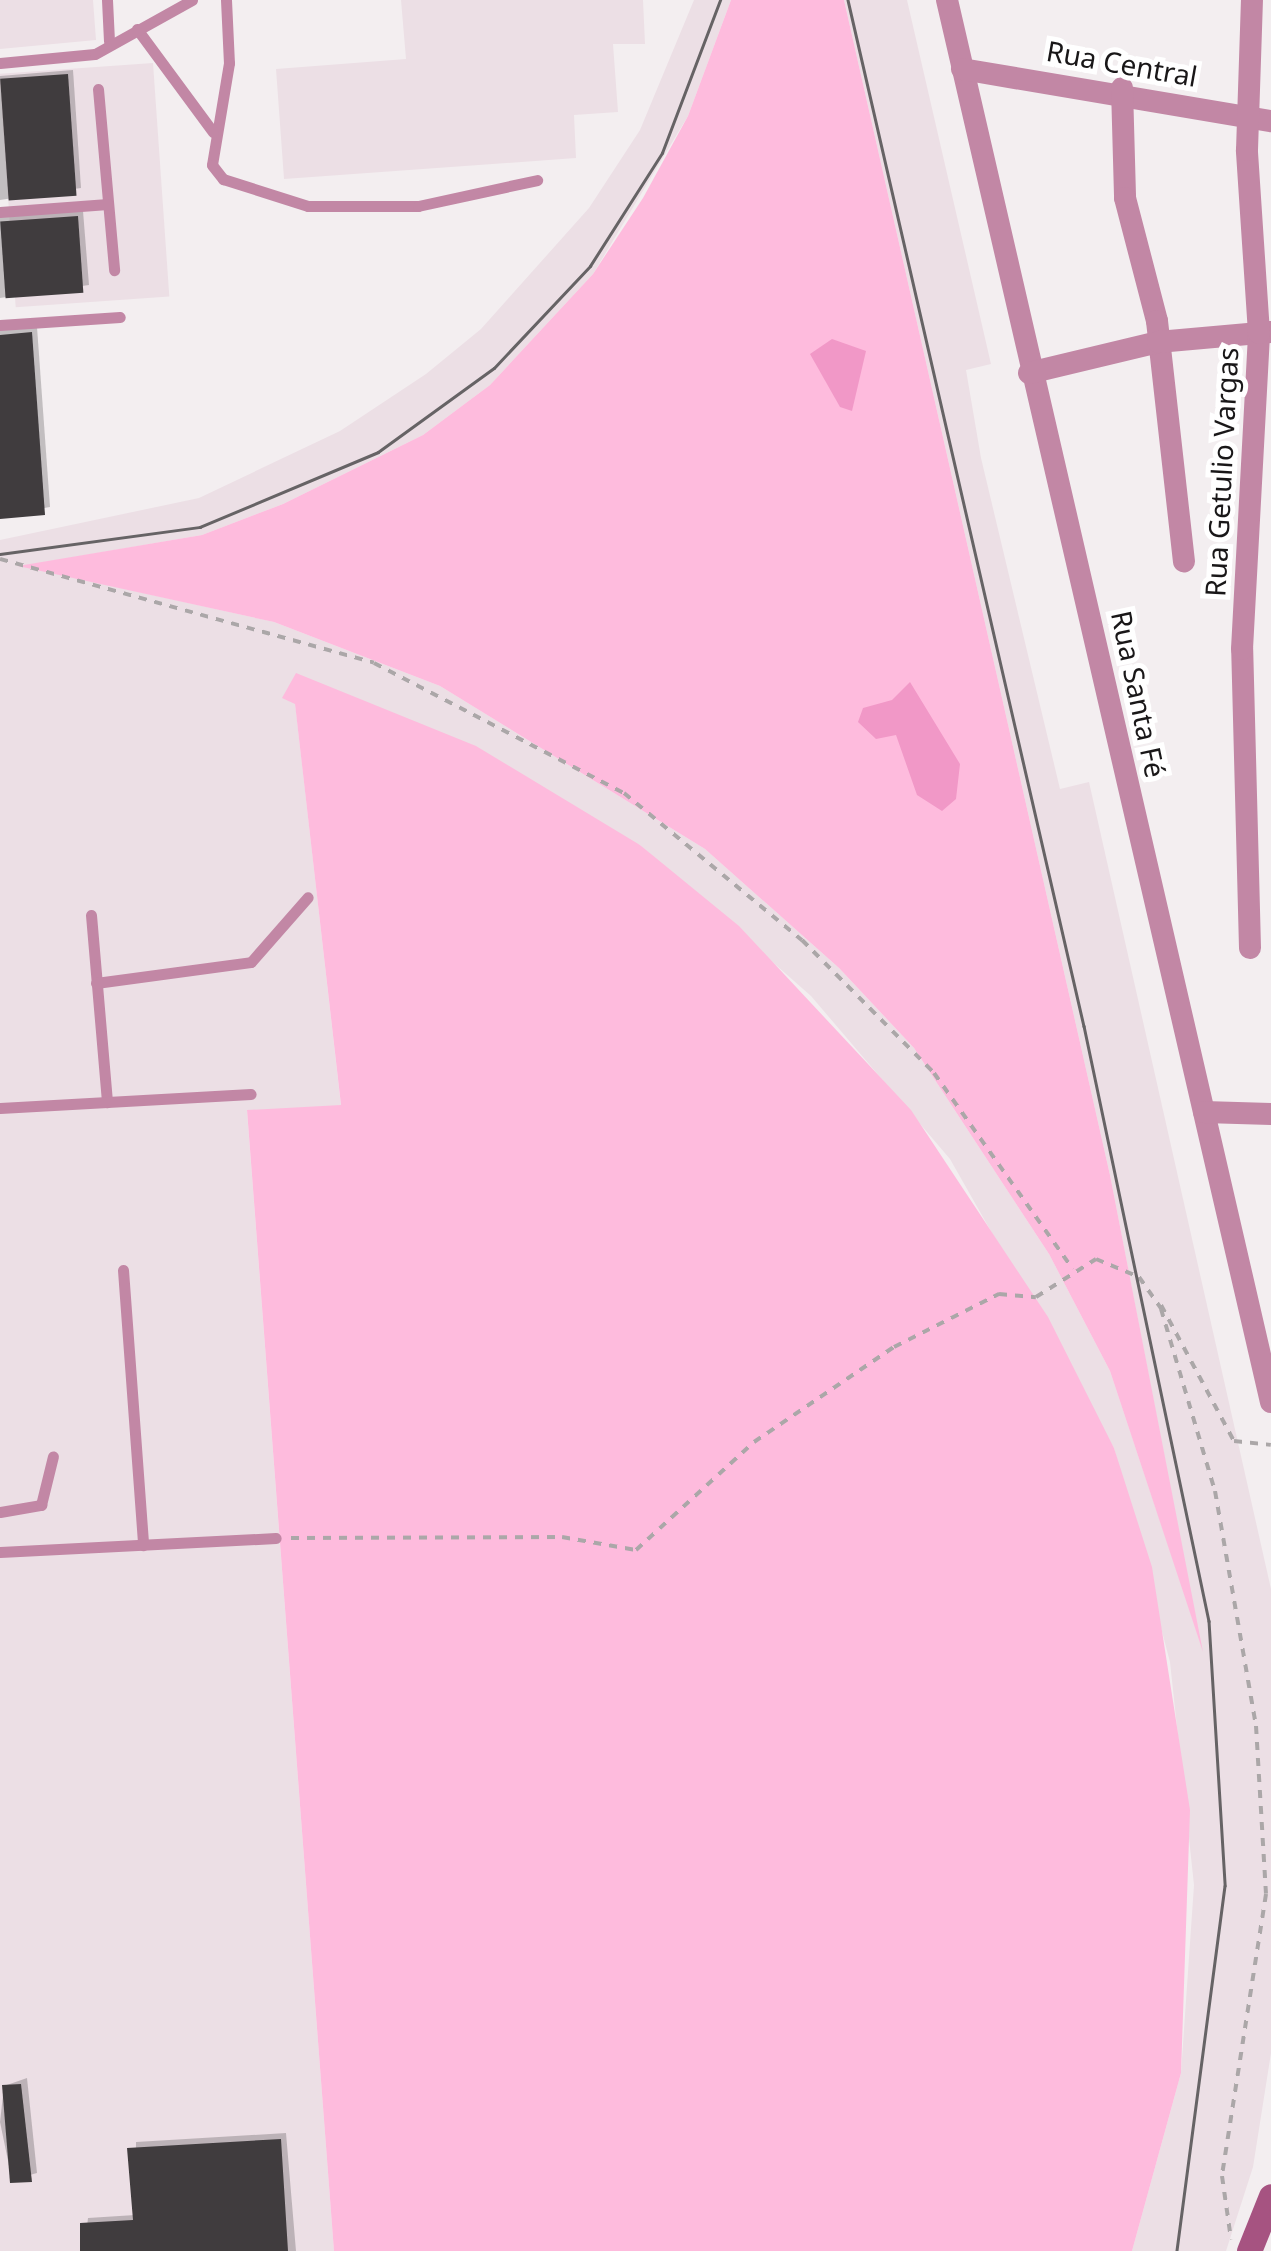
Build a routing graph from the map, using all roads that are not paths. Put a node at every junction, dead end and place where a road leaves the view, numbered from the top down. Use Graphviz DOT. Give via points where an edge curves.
graph roads {
  1 [pos="107,0"];
  2 [pos="192,0"];
  3 [pos="226,0"];
  4 [pos="947,0"];
  5 [pos="1252,0"];
  6 [pos="137,29"];
  7 [pos="108,42"];
  8 [pos="0,64"];
  9 [pos="962,69"];
  10 [pos="98,88"];
  11 [pos="1122,88"];
  12 [pos="1247,117"];
  13 [pos="1271,120"];
  14 [pos="213,132"];
  15 [pos="537,180"];
  16 [pos="108,204"];
  17 [pos="0,212"];
  18 [pos="114,270"];
  19 [pos="120,317"];
  20 [pos="0,324"];
  21 [pos="1265,332"];
  22 [pos="1158,342"];
  23 [pos="1029,373"];
  24 [pos="1184,561"];
  25 [pos="308,898"];
  26 [pos="90,915"];
  27 [pos="1250,948"];
  28 [pos="96,983"];
  29 [pos="251,1094"];
  30 [pos="106,1102"];
  31 [pos="0,1108"];
  32 [pos="1204,1112"];
  33 [pos="1271,1114"];
  34 [pos="124,1270"];
  35 [pos="1271,1402"];
  36 [pos="53,1456"];
  37 [pos="0,1512"];
  38 [pos="276,1538"];
  39 [pos="142,1545"];
  40 [pos="0,1552"];
  41 [pos="1271,2196"];
  42 [pos="1249,2251"];
  1 -- 7 [label="lane"];
  2 -- 6 [label="lane"];
  3 -- 14 [label="lane" via="229,63"];
  4 -- 9 [label="street, Rua Santa Fé"];
  5 -- 12 [label="street, Rua Getulio Vargas"];
  6 -- 7 [label="lane"];
  6 -- 14 [label="lane"];
  7 -- 8 [label="lane" via="77,60"];
  9 -- 11 [label="street, Rua Central"];
  9 -- 23 [label="street, Rua Santa Fé"];
  10 -- 16 [label="lane"];
  11 -- 12 [label="street, Rua Central"];
  11 -- 22 [label="street" via="1125,198"];
  12 -- 13 [label="street, Rua Central"];
  12 -- 21 [label="street, Rua Getulio Vargas"];
  14 -- 15 [label="lane" via="212,164 223,179 308,206 418,206"];
  16 -- 17 [label="lane"];
  16 -- 18 [label="lane"];
  19 -- 20 [label="lane"];
  21 -- 22 [label="street"];
  21 -- 27 [label="street, Rua Getulio Vargas" via="1242,595"];
  22 -- 23 [label="street"];
  22 -- 24 [label="street"];
  23 -- 32 [label="street, Rua Santa Fé" via="1078,544"];
  25 -- 28 [label="lane" via="250,962"];
  26 -- 28 [label="lane"];
  28 -- 30 [label="lane"];
  29 -- 30 [label="lane"];
  30 -- 31 [label="lane"];
  32 -- 33 [label="street"];
  32 -- 35 [label="street, Rua Santa Fé"];
  34 -- 39 [label="lane"];
  36 -- 37 [label="lane" via="41,1504"];
  38 -- 39 [label="lane"];
  39 -- 40 [label="lane"];
  41 -- 42 [label="street"];
}
